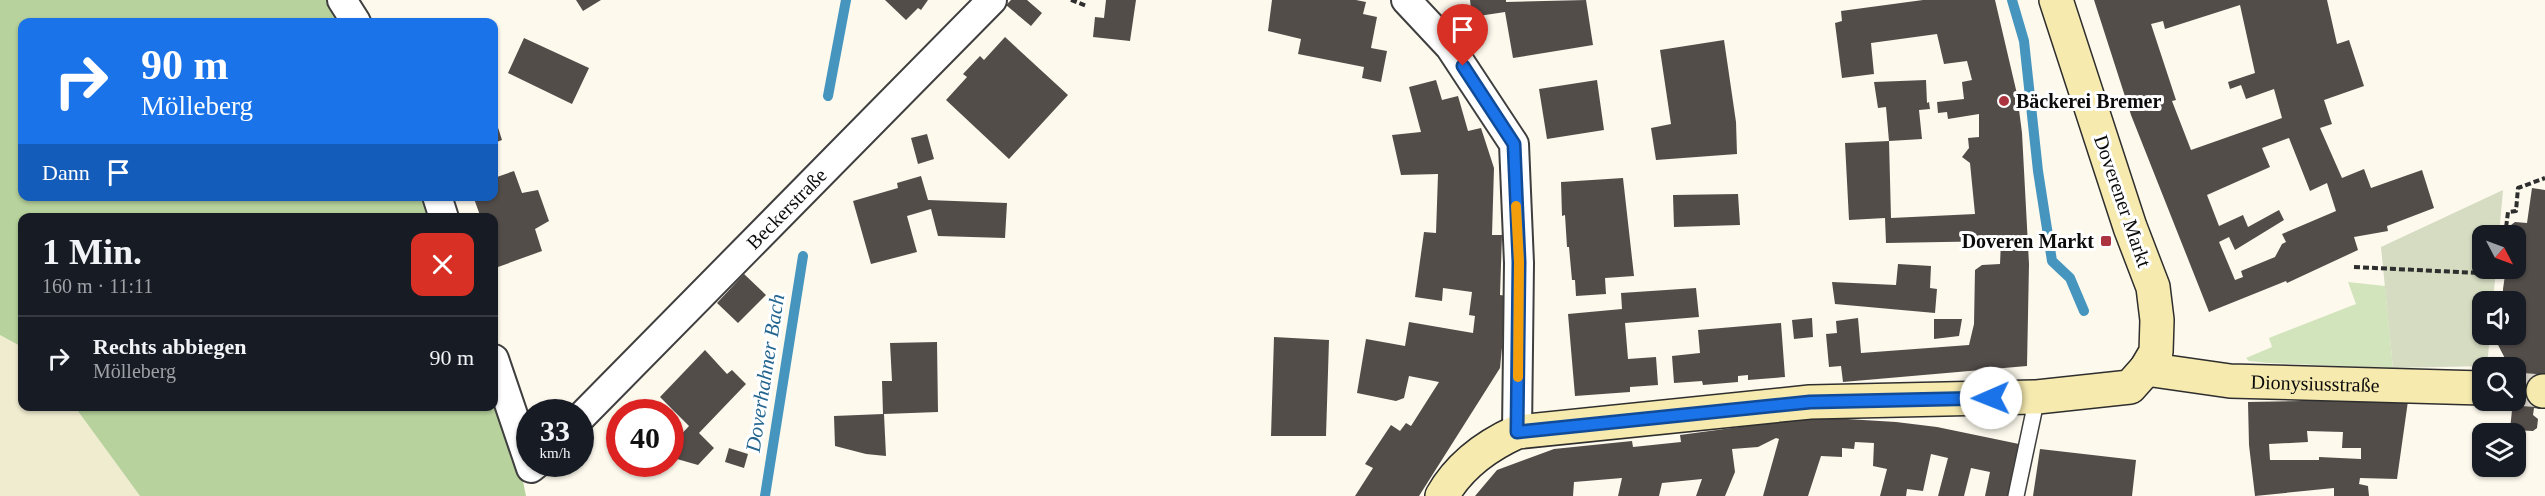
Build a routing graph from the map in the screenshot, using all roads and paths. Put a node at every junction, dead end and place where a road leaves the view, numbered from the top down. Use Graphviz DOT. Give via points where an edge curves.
graph roads {
  1 [pos="342,0"];
  2 [pos="992,0"];
  3 [pos="1071,0"];
  4 [pos="1406,0"];
  5 [pos="2056,0"];
  6 [pos="1087,6"];
  7 [pos="353,18"];
  8 [pos="2545,178"];
  9 [pos="2506,225"];
  10 [pos="2354,267"];
  11 [pos="2472,273"];
  12 [pos="2146,369"];
  13 [pos="498,371"];
  14 [pos="2472,388"];
  15 [pos="2037,397"];
  16 [pos="594,404"];
  17 [pos="516,424"];
  18 [pos="1517,432"];
  19 [pos="1442,496"];
  20 [pos="2016,496"];
  1 -- 7 [label="street"];
  2 -- 16 [label="street, Beckerstraße"];
  3 -- 6 [label="path"];
  4 -- 18 [label="street" via="1450,47 1514,144 1519,262"];
  5 -- 12 [label="street, Doverener Markt" via="2153,287 2156,352"];
  8 -- 9 [label="path" via="2518,188 2516,211 2508,212"];
  10 -- 11 [label="path"];
  12 -- 14 [label="street, Dionysiusstraße" via="2230,381"];
  12 -- 15 [label="street" via="2130,387"];
  13 -- 17 [label="street"];
  15 -- 18 [label="street" via="1810,402"];
  15 -- 20 [label="lane"];
  18 -- 19 [label="street" via="1476,456 1449,483"];
}
